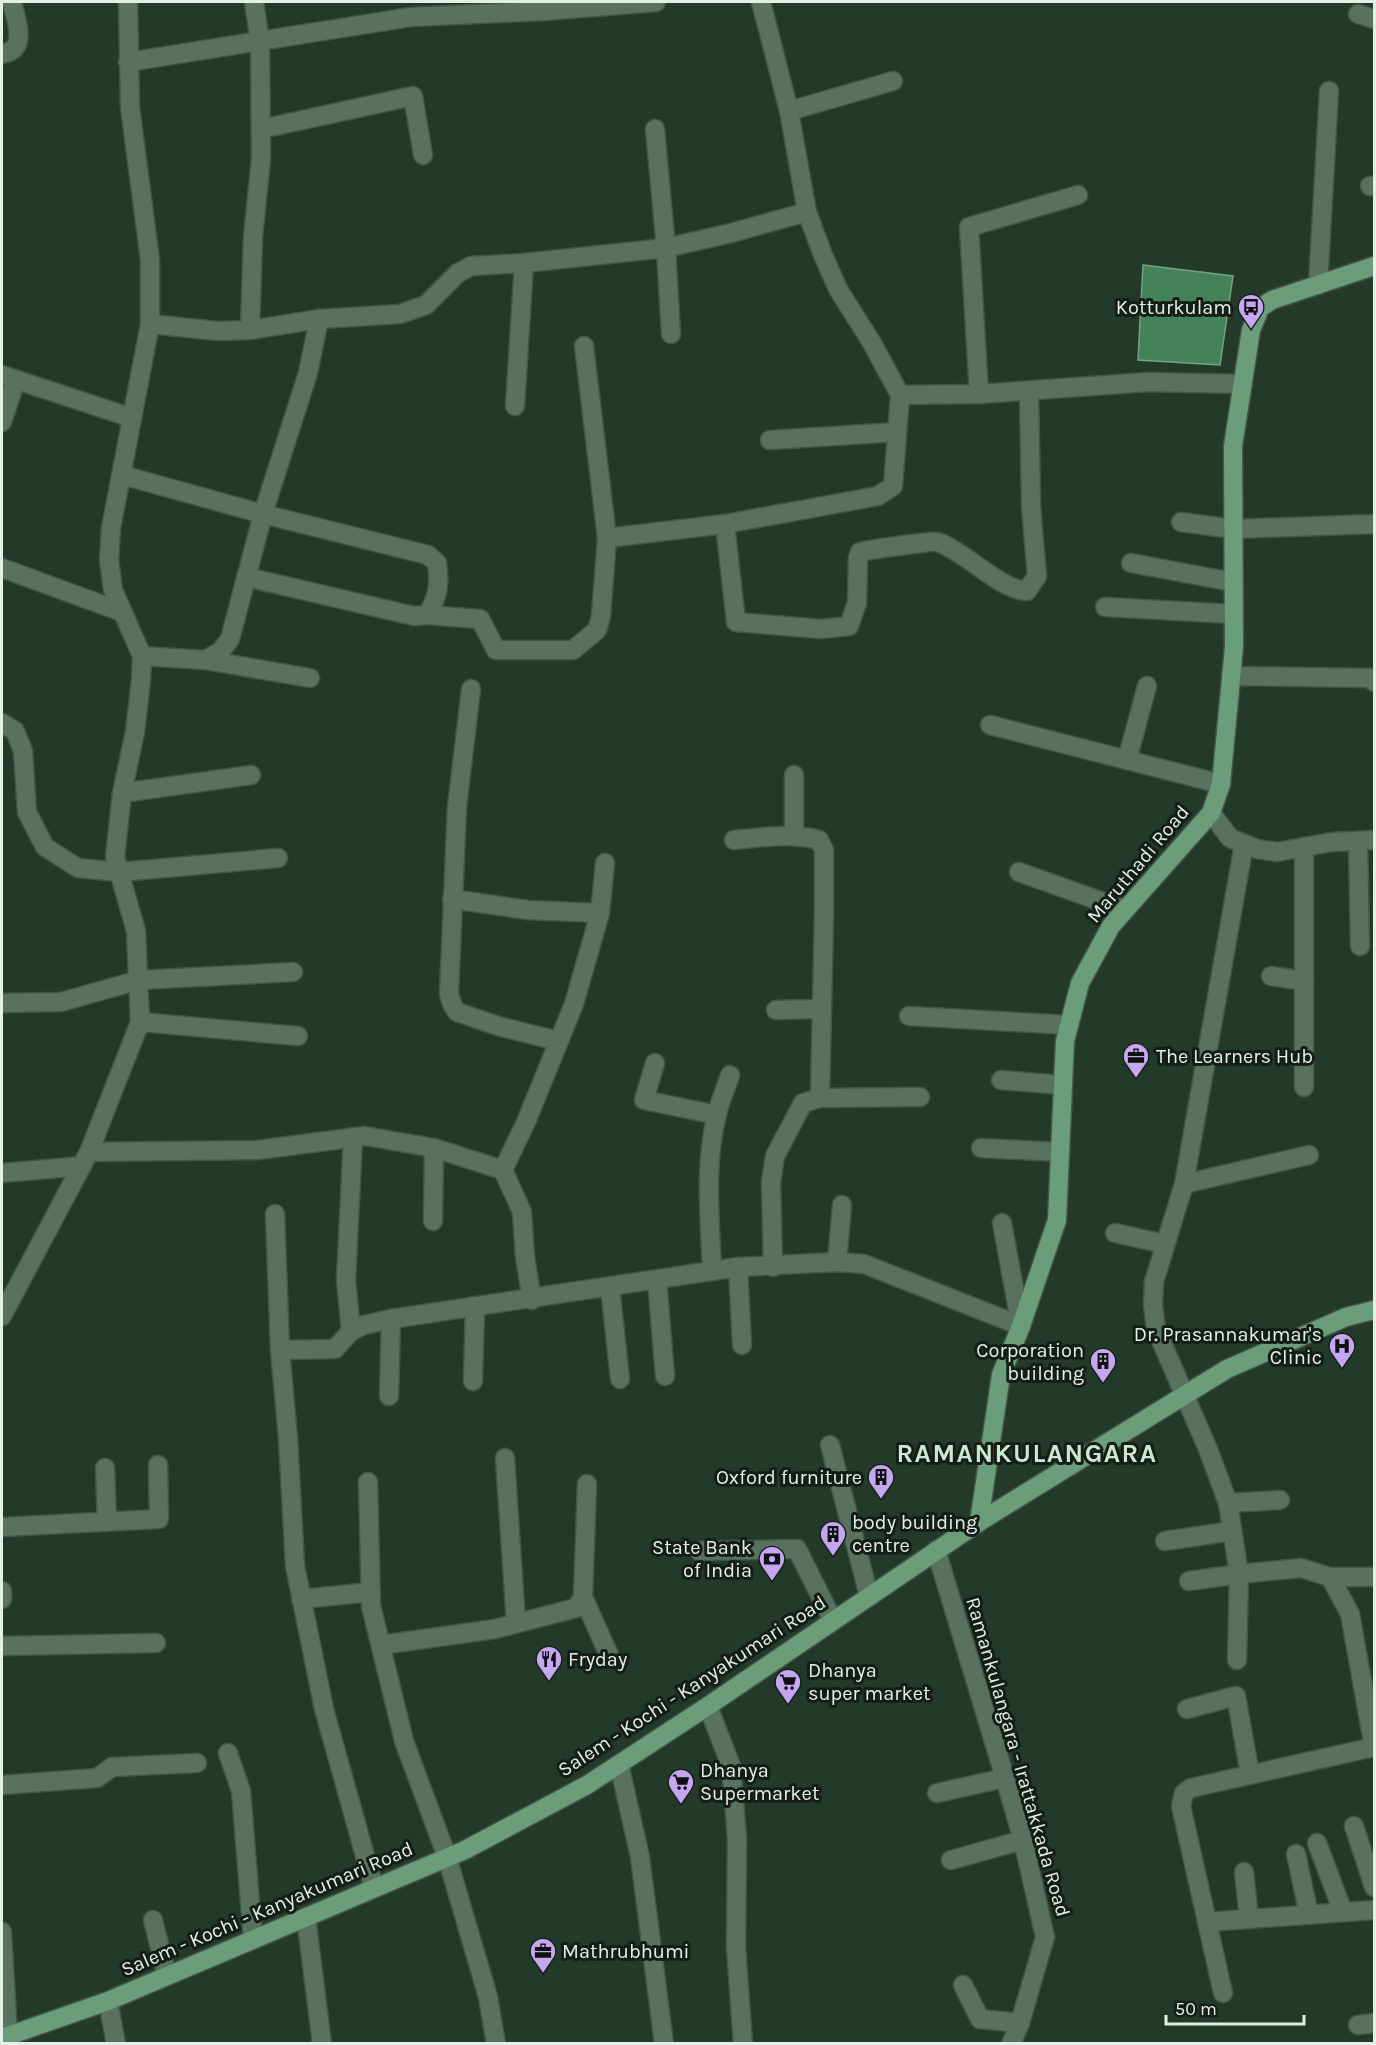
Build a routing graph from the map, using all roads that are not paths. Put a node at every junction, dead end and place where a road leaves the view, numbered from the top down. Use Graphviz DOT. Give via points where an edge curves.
graph roads {
  1 [pos="12,2"];
  2 [pos="128,2"];
  3 [pos="254,2"];
  4 [pos="656,2"];
  5 [pos="761,2"];
  6 [pos="260,42"];
  7 [pos="2,54"];
  8 [pos="128,63"];
  9 [pos="893,81"];
  10 [pos="1329,91"];
  11 [pos="789,111"];
  12 [pos="261,129"];
  13 [pos="655,129"];
  14 [pos="423,155"];
  15 [pos="1078,195"];
  16 [pos="807,212"];
  17 [pos="666,248"];
  18 [pos="524,263"];
  19 [pos="1374,266"];
  20 [pos="1318,285"];
  21 [pos="319,319"];
  22 [pos="150,324"];
  23 [pos="250,330"];
  24 [pos="671,334"];
  25 [pos="584,346"];
  26 [pos="9,377"];
  27 [pos="1243,384"];
  28 [pos="1029,391"];
  29 [pos="979,394"];
  30 [pos="900,395"];
  31 [pos="515,406"];
  32 [pos="132,418"];
  33 [pos="2,422"];
  34 [pos="897,432"];
  35 [pos="770,440"];
  36 [pos="122,475"];
  37 [pos="263,514"];
  38 [pos="1181,522"];
  39 [pos="725,524"];
  40 [pos="1374,525"];
  41 [pos="1233,529"];
  42 [pos="607,538"];
  43 [pos="1131,563"];
  44 [pos="2,568"];
  45 [pos="246,577"];
  46 [pos="1233,582"];
  47 [pos="1105,607"];
  48 [pos="122,612"];
  49 [pos="1233,614"];
  50 [pos="427,615"];
  51 [pos="142,656"];
  52 [pos="205,660"];
  53 [pos="1231,676"];
  54 [pos="310,678"];
  55 [pos="1374,682"];
  56 [pos="1147,686"];
  57 [pos="471,689"];
  58 [pos="2,723"];
  59 [pos="990,725"];
  60 [pos="1127,760"];
  61 [pos="251,775"];
  62 [pos="794,775"];
  63 [pos="1221,784"];
  64 [pos="122,792"];
  65 [pos="1211,813"];
  66 [pos="794,836"];
  67 [pos="734,840"];
  68 [pos="1366,841"];
  69 [pos="1244,844"];
  70 [pos="1304,847"];
  71 [pos="278,858"];
  72 [pos="605,863"];
  73 [pos="119,872"];
  74 [pos="1019,872"];
  75 [pos="452,899"];
  76 [pos="1125,910"];
  77 [pos="600,913"];
  78 [pos="1360,946"];
  79 [pos="293,972"];
  80 [pos="1271,976"];
  81 [pos="139,981"];
  82 [pos="1304,981"];
  83 [pos="2,1003"];
  84 [pos="822,1009"];
  85 [pos="776,1010"];
  86 [pos="909,1016"];
  87 [pos="140,1022"];
  88 [pos="1069,1024"];
  89 [pos="298,1036"];
  90 [pos="558,1041"];
  91 [pos="655,1063"];
  92 [pos="730,1075"];
  93 [pos="1001,1080"];
  94 [pos="1062,1085"];
  95 [pos="1304,1087"];
  96 [pos="920,1097"];
  97 [pos="820,1098"];
  98 [pos="717,1115"];
  99 [pos="353,1137"];
  100 [pos="434,1148"];
  101 [pos="981,1148"];
  102 [pos="1060,1152"];
  103 [pos="1309,1155"];
  104 [pos="86,1159"];
  105 [pos="503,1170"];
  106 [pos="2,1173"];
  107 [pos="1184,1184"];
  108 [pos="842,1205"];
  109 [pos="275,1214"];
  110 [pos="433,1221"];
  111 [pos="1002,1223"];
  112 [pos="1115,1233"];
  113 [pos="1165,1244"];
  114 [pos="837,1262"];
  115 [pos="773,1267"];
  116 [pos="738,1268"];
  117 [pos="712,1271"];
  118 [pos="657,1280"];
  119 [pos="610,1287"];
  120 [pos="532,1300"];
  121 [pos="475,1306"];
  122 [pos="1374,1310"];
  123 [pos="2,1316"];
  124 [pos="392,1319"];
  125 [pos="1022,1326"];
  126 [pos="351,1330"];
  127 [pos="742,1346"];
  128 [pos="280,1350"];
  129 [pos="665,1376"];
  130 [pos="620,1379"];
  131 [pos="473,1381"];
  132 [pos="389,1396"];
  133 [pos="1184,1397"];
  134 [pos="830,1445"];
  135 [pos="505,1458"];
  136 [pos="158,1465"];
  137 [pos="105,1468"];
  138 [pos="368,1482"];
  139 [pos="587,1484"];
  140 [pos="1280,1500"];
  141 [pos="1228,1503"];
  142 [pos="107,1522"];
  143 [pos="979,1522"];
  144 [pos="2,1527"];
  145 [pos="1232,1531"];
  146 [pos="1165,1541"];
  147 [pos="936,1550"];
  148 [pos="699,1551"];
  149 [pos="1239,1574"];
  150 [pos="1330,1577"];
  151 [pos="1374,1577"];
  152 [pos="1189,1581"];
  153 [pos="371,1592"];
  154 [pos="2,1593"];
  155 [pos="869,1596"];
  156 [pos="583,1597"];
  157 [pos="2,1599"];
  158 [pos="301,1599"];
  159 [pos="833,1621"];
  160 [pos="516,1623"];
  161 [pos="156,1643"];
  162 [pos="381,1645"];
  163 [pos="2,1646"];
  164 [pos="609,1655"];
  165 [pos="1237,1660"];
  166 [pos="1369,1686"];
  167 [pos="708,1706"];
  168 [pos="1187,1709"];
  169 [pos="1374,1747"];
  170 [pos="228,1754"];
  171 [pos="197,1763"];
  172 [pos="619,1764"];
  173 [pos="1250,1774"];
  174 [pos="1005,1778"];
  175 [pos="2,1785"];
  176 [pos="937,1793"];
  177 [pos="1354,1826"];
  178 [pos="1023,1840"];
  179 [pos="1317,1843"];
  180 [pos="1296,1854"];
  181 [pos="447,1857"];
  182 [pos="951,1860"];
  183 [pos="1244,1872"];
  184 [pos="1374,1887"];
  185 [pos="374,1888"];
  186 [pos="1374,1910"];
  187 [pos="1342,1912"];
  188 [pos="1309,1914"];
  189 [pos="306,1917"];
  190 [pos="1249,1919"];
  191 [pos="153,1920"];
  192 [pos="1208,1922"];
  193 [pos="2,1932"];
  194 [pos="254,1939"];
  195 [pos="167,1976"];
  196 [pos="963,1985"];
  197 [pos="1223,1993"];
  198 [pos="108,2001"];
  199 [pos="1020,2023"];
  200 [pos="5,2037"];
  201 [pos="116,2043"];
  202 [pos="321,2043"];
  203 [pos="496,2043"];
  204 [pos="664,2043"];
  205 [pos="743,2043"];
  206 [pos="1011,2043"];
  1 -- 7 [label="street" via="18,44"];
  2 -- 8 [label="street"];
  3 -- 6 [label="street"];
  4 -- 6 [label="street" via="411,17"];
  5 -- 11 [label="street"];
  6 -- 8 [label="street"];
  6 -- 12 [label="street"];
  8 -- 22 [label="street" via="150,260"];
  9 -- 11 [label="street"];
  10 -- 20 [label="street"];
  11 -- 16 [label="street"];
  12 -- 14 [label="street" via="413,96"];
  12 -- 23 [label="street"];
  13 -- 17 [label="street"];
  15 -- 29 [label="street" via="969,227"];
  16 -- 17 [label="street"];
  16 -- 30 [label="street" via="838,289"];
  17 -- 18 [label="street"];
  17 -- 24 [label="street"];
  18 -- 21 [label="street" via="471,266 458,273 426,305 400,314"];
  18 -- 31 [label="street"];
  19 -- 20 [label="main road, Maruthadi Road"];
  20 -- 27 [label="main road, Maruthadi Road" via="1272,300 1260,308 1251,330"];
  21 -- 23 [label="street"];
  21 -- 37 [label="street" via="305,384"];
  22 -- 23 [label="street"];
  22 -- 32 [label="street"];
  25 -- 42 [label="street"];
  26 -- 32 [label="street"];
  26 -- 33 [label="street"];
  27 -- 28 [label="street" via="1148,382"];
  27 -- 41 [label="main road, Maruthadi Road" via="1233,446"];
  28 -- 29 [label="street"];
  28 -- 39 [label="street" via="1037,576 1027,591 1016,590 936,541 860,552 857,603 849,626 821,629 736,622"];
  29 -- 30 [label="street"];
  30 -- 34 [label="street"];
  32 -- 36 [label="street"];
  34 -- 35 [label="street"];
  34 -- 39 [label="street" via="893,486 878,496"];
  36 -- 37 [label="street"];
  36 -- 48 [label="street" via="109,560 113,590"];
  37 -- 45 [label="street"];
  37 -- 50 [label="street" via="428,555 438,563 440,579 435,603"];
  38 -- 41 [label="street"];
  39 -- 42 [label="street"];
  40 -- 41 [label="street"];
  41 -- 46 [label="main road, Maruthadi Road"];
  42 -- 50 [label="street" via="597,630 573,650 496,650 480,619"];
  43 -- 46 [label="street"];
  44 -- 48 [label="street"];
  45 -- 50 [label="street" via="414,616"];
  45 -- 52 [label="street" via="230,639 220,652"];
  46 -- 49 [label="main road, Maruthadi Road"];
  47 -- 49 [label="street"];
  48 -- 51 [label="street"];
  49 -- 53 [label="main road, Maruthadi Road"];
  51 -- 52 [label="street"];
  51 -- 64 [label="street" via="135,732"];
  52 -- 54 [label="street"];
  53 -- 55 [label="street" via="1370,678"];
  53 -- 63 [label="main road, Maruthadi Road"];
  56 -- 60 [label="street"];
  57 -- 75 [label="street" via="457,807"];
  58 -- 73 [label="street" via="15,731 23,751 27,812 45,847 78,868"];
  59 -- 60 [label="street"];
  60 -- 63 [label="street"];
  61 -- 64 [label="street"];
  62 -- 66 [label="street"];
  63 -- 65 [label="main road, Maruthadi Road"];
  64 -- 73 [label="street" via="115,857"];
  65 -- 69 [label="street" via="1230,838"];
  65 -- 76 [label="main road, Maruthadi Road"];
  66 -- 67 [label="street"];
  66 -- 84 [label="street" via="819,840 824,850"];
  68 -- 70 [label="street"];
  68 -- 78 [label="street"];
  69 -- 70 [label="street" via="1277,852"];
  69 -- 107 [label="street"];
  70 -- 82 [label="street"];
  71 -- 73 [label="street"];
  72 -- 77 [label="street"];
  73 -- 81 [label="street" via="136,931"];
  74 -- 76 [label="street"];
  75 -- 77 [label="street" via="528,910"];
  75 -- 90 [label="street" via="449,994 457,1012"];
  76 -- 88 [label="main road, Maruthadi Road" via="1111,926 1080,983"];
  77 -- 90 [label="street" via="574,1004"];
  79 -- 81 [label="street"];
  80 -- 82 [label="street"];
  81 -- 83 [label="street" via="61,1002"];
  81 -- 87 [label="street"];
  82 -- 95 [label="street"];
  84 -- 85 [label="street"];
  84 -- 97 [label="street"];
  86 -- 88 [label="street"];
  87 -- 89 [label="street"];
  87 -- 104 [label="street"];
  88 -- 94 [label="main road, Maruthadi Road"];
  90 -- 105 [label="street"];
  91 -- 98 [label="street" via="644,1100"];
  92 -- 98 [label="street"];
  93 -- 94 [label="street"];
  94 -- 102 [label="main road, Maruthadi Road"];
  96 -- 97 [label="street"];
  97 -- 115 [label="street" via="803,1103 775,1156 771,1182"];
  98 -- 117 [label="street" via="708,1186"];
  99 -- 100 [label="street"];
  99 -- 104 [label="street" via="256,1150"];
  99 -- 126 [label="street" via="346,1280"];
  100 -- 105 [label="street"];
  100 -- 110 [label="street"];
  101 -- 102 [label="street"];
  102 -- 125 [label="main road, Maruthadi Road" via="1057,1220"];
  103 -- 107 [label="street"];
  104 -- 106 [label="street"];
  104 -- 123 [label="street"];
  105 -- 120 [label="street" via="522,1212"];
  107 -- 113 [label="street"];
  108 -- 114 [label="street"];
  109 -- 128 [label="street"];
  111 -- 125 [label="street"];
  112 -- 113 [label="street"];
  113 -- 133 [label="street" via="1154,1282 1153,1305 1156,1329"];
  114 -- 115 [label="street"];
  114 -- 125 [label="street" via="864,1264"];
  115 -- 116 [label="street"];
  116 -- 117 [label="street"];
  116 -- 127 [label="street"];
  117 -- 118 [label="street"];
  118 -- 119 [label="street"];
  118 -- 129 [label="street"];
  119 -- 120 [label="street"];
  119 -- 130 [label="street"];
  120 -- 121 [label="street"];
  121 -- 124 [label="street"];
  121 -- 131 [label="street"];
  122 -- 133 [label="main road, Salem - Kochi - Kanyakumari Road" via="1346,1317 1227,1369"];
  124 -- 126 [label="street"];
  124 -- 132 [label="street"];
  125 -- 143 [label="main road, Maruthadi Road" via="1001,1375"];
  126 -- 128 [label="street" via="336,1349"];
  128 -- 158 [label="street" via="295,1566"];
  133 -- 141 [label="street"];
  133 -- 143 [label="main road, Salem - Kochi - Kanyakumari Road"];
  134 -- 155 [label="street"];
  135 -- 160 [label="street"];
  136 -- 142 [label="street" via="159,1519"];
  137 -- 142 [label="street"];
  138 -- 153 [label="street"];
  139 -- 156 [label="street"];
  140 -- 141 [label="street"];
  141 -- 145 [label="street"];
  142 -- 144 [label="street"];
  143 -- 147 [label="main road, Salem - Kochi - Kanyakumari Road"];
  145 -- 146 [label="street"];
  145 -- 149 [label="street"];
  147 -- 155 [label="main road, Salem - Kochi - Kanyakumari Road"];
  147 -- 174 [label="street, Ramankulangara - Irattakkada Road"];
  148 -- 159 [label="street" via="797,1549"];
  149 -- 150 [label="street" via="1300,1568"];
  149 -- 152 [label="street"];
  149 -- 165 [label="street"];
  150 -- 151 [label="street"];
  150 -- 166 [label="street" via="1350,1614"];
  153 -- 158 [label="street"];
  153 -- 162 [label="street"];
  154 -- 157 [label="street"];
  155 -- 159 [label="main road, Salem - Kochi - Kanyakumari Road"];
  156 -- 160 [label="street" via="576,1608"];
  156 -- 164 [label="street"];
  158 -- 185 [label="street" via="324,1709"];
  159 -- 167 [label="main road, Salem - Kochi - Kanyakumari Road"];
  160 -- 162 [label="street"];
  161 -- 163 [label="street"];
  162 -- 181 [label="street" via="404,1741"];
  166 -- 169 [label="street"];
  167 -- 172 [label="main road, Salem - Kochi - Kanyakumari Road"];
  167 -- 205 [label="street" via="731,1766"];
  168 -- 173 [label="street" via="1236,1696"];
  169 -- 173 [label="street"];
  170 -- 194 [label="street" via="241,1791"];
  171 -- 175 [label="street" via="112,1767 97,1778"];
  172 -- 181 [label="main road, Salem - Kochi - Kanyakumari Road" via="587,1785"];
  172 -- 204 [label="street" via="640,1857"];
  173 -- 192 [label="street" via="1184,1793 1182,1806"];
  174 -- 176 [label="street"];
  174 -- 178 [label="street, Ramankulangara - Irattakkada Road"];
  177 -- 184 [label="street"];
  178 -- 182 [label="street"];
  178 -- 199 [label="street, Ramankulangara - Irattakkada Road" via="1045,1937"];
  179 -- 187 [label="street"];
  180 -- 188 [label="street"];
  181 -- 185 [label="main road, Salem - Kochi - Kanyakumari Road"];
  181 -- 203 [label="street" via="488,1997"];
  183 -- 190 [label="street"];
  185 -- 189 [label="main road, Salem - Kochi - Kanyakumari Road"];
  186 -- 187 [label="street"];
  187 -- 188 [label="street"];
  188 -- 190 [label="street"];
  189 -- 194 [label="main road, Salem - Kochi - Kanyakumari Road"];
  189 -- 202 [label="street"];
  190 -- 192 [label="street"];
  191 -- 195 [label="street"];
  192 -- 197 [label="street"];
  193 -- 200 [label="street"];
  194 -- 195 [label="main road, Salem - Kochi - Kanyakumari Road"];
  195 -- 198 [label="main road, Salem - Kochi - Kanyakumari Road"];
  196 -- 199 [label="street" via="980,2019"];
  198 -- 200 [label="main road, Salem - Kochi - Kanyakumari Road"];
  198 -- 201 [label="street"];
  199 -- 206 [label="street, Ramankulangara - Irattakkada Road"];
}
